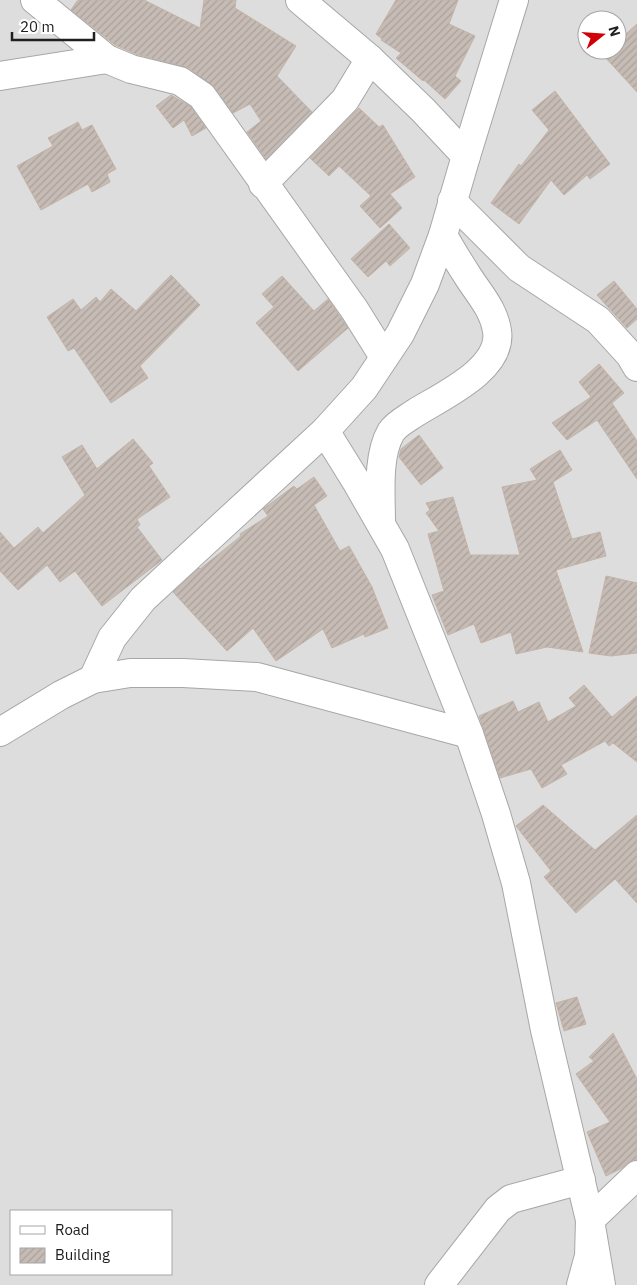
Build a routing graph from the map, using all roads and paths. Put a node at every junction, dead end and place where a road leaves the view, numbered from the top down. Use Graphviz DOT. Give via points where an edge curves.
graph roads {
  1 [pos="35,0"];
  2 [pos="300,0"];
  3 [pos="514,0"];
  4 [pos="107,59"];
  5 [pos="370,59"];
  6 [pos="0,76"];
  7 [pos="466,156"];
  8 [pos="264,184"];
  9 [pos="452,201"];
  10 [pos="443,235"];
  11 [pos="384,357"];
  12 [pos="637,367"];
  13 [pos="325,431"];
  14 [pos="381,522"];
  15 [pos="93,679"];
  16 [pos="2,726"];
  17 [pos="469,734"];
  18 [pos="637,1174"];
  19 [pos="581,1180"];
  20 [pos="590,1220"];
  21 [pos="439,1285"];
  22 [pos="581,1285"];
  23 [pos="601,1285"];
  1 -- 4 [label="street"];
  2 -- 5 [label="street"];
  3 -- 7 [label="street"];
  4 -- 6 [label="street"];
  4 -- 8 [label="street" via="180,81 202,96"];
  5 -- 7 [label="street"];
  5 -- 8 [label="street" via="345,100"];
  7 -- 9 [label="street"];
  8 -- 11 [label="street" via="354,309"];
  9 -- 10 [label="street"];
  9 -- 12 [label="street" via="519,268 598,320"];
  10 -- 11 [label="street" via="425,284 400,334"];
  10 -- 14 [label="street" via="494,317 497,348 472,377 392,430 385,450 381,480"];
  11 -- 13 [label="street" via="364,388"];
  13 -- 14 [label="street"];
  13 -- 15 [label="street" via="143,599 112,638"];
  14 -- 17 [label="street" via="395,549"];
  15 -- 16 [label="street"];
  15 -- 17 [label="street" via="130,673 257,677"];
  17 -- 19 [label="street" via="516,883 545,1030"];
  18 -- 20 [label="street"];
  19 -- 20 [label="street"];
  19 -- 21 [label="street" via="511,1199 498,1209"];
  20 -- 22 [label="street" via="589,1256"];
  20 -- 23 [label="street"];
}
